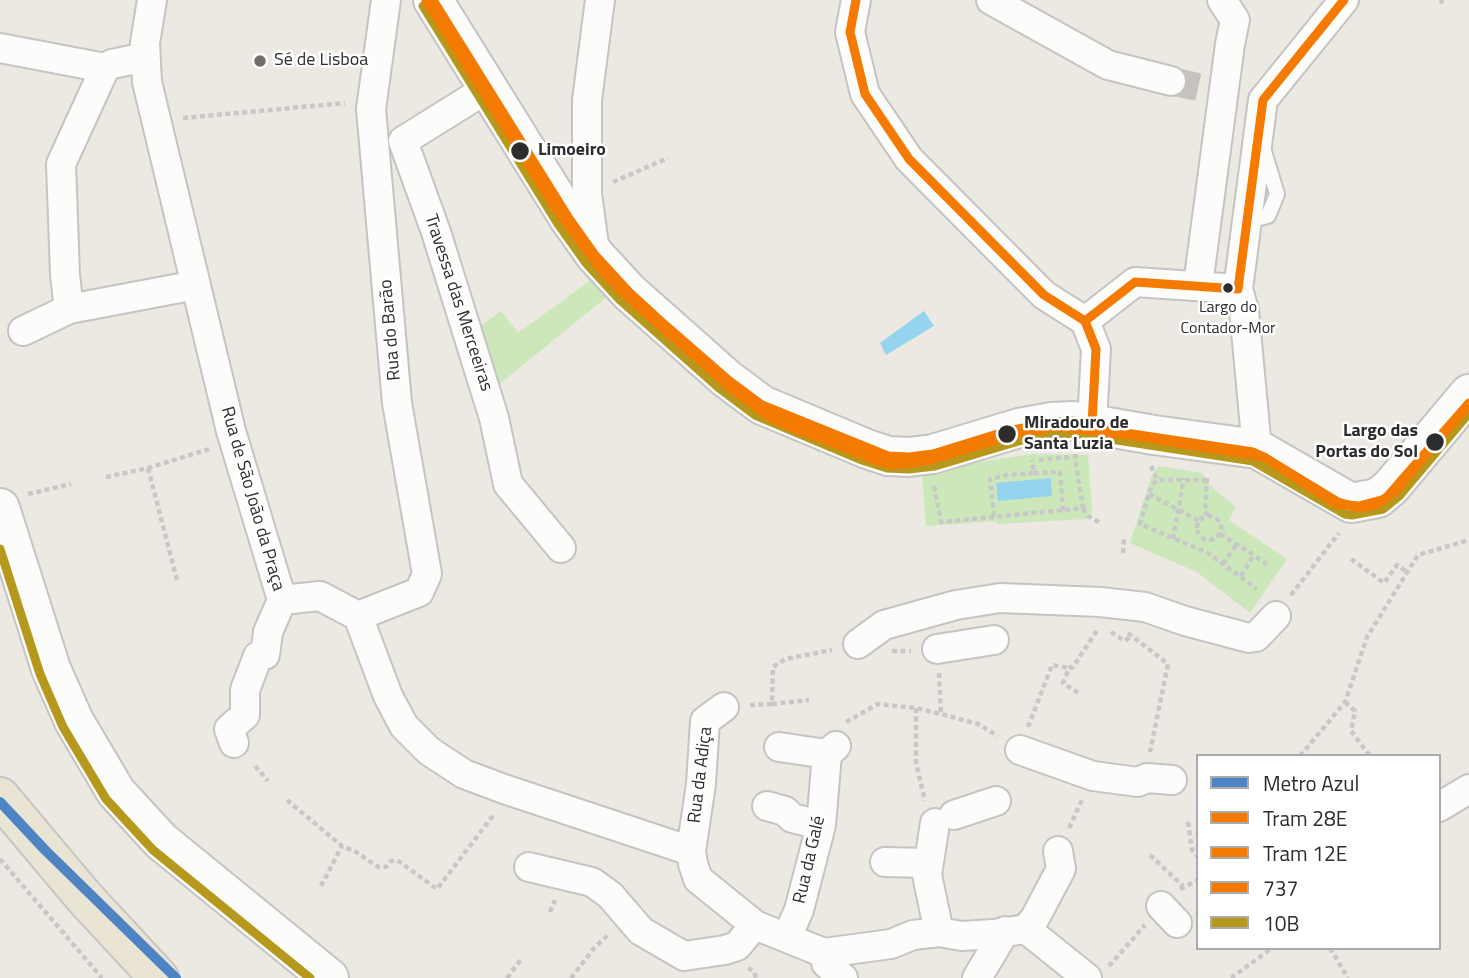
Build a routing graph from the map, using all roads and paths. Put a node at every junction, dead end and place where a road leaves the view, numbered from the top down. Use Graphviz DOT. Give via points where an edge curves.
graph roads {
  1 [pos="152,0"];
  2 [pos="386,0"];
  3 [pos="433,0"];
  4 [pos="856,0"];
  5 [pos="991,0"];
  6 [pos="1222,0"];
  7 [pos="1344,0"];
  8 [pos="594,8"];
  9 [pos="0,48"];
  10 [pos="145,57"];
  11 [pos="105,68"];
  12 [pos="1171,81"];
  13 [pos="488,88"];
  14 [pos="1218,91"];
  15 [pos="1263,100"];
  16 [pos="354,102"];
  17 [pos="178,118"];
  18 [pos="668,158"];
  19 [pos="587,194"];
  20 [pos="595,255"];
  21 [pos="196,285"];
  22 [pos="1198,285"];
  23 [pos="1238,289"];
  24 [pos="69,309"];
  25 [pos="1085,321"];
  26 [pos="23,331"];
  27 [pos="1469,394"];
  28 [pos="1089,439"];
  29 [pos="1256,449"];
  30 [pos="186,457"];
  31 [pos="1075,458"];
  32 [pos="929,464"];
  33 [pos="148,468"];
  34 [pos="1151,468"];
  35 [pos="1034,473"];
  36 [pos="106,477"];
  37 [pos="1184,478"];
  38 [pos="1157,480"];
  39 [pos="71,484"];
  40 [pos="1149,494"];
  41 [pos="13,501"];
  42 [pos="1083,508"];
  43 [pos="1063,511"];
  44 [pos="1179,511"];
  45 [pos="1354,513"];
  46 [pos="993,516"];
  47 [pos="1209,516"];
  48 [pos="1199,521"];
  49 [pos="1102,524"];
  50 [pos="1220,534"];
  51 [pos="1124,539"];
  52 [pos="1173,539"];
  53 [pos="1469,540"];
  54 [pos="1210,541"];
  55 [pos="1237,544"];
  56 [pos="561,548"];
  57 [pos="1208,552"];
  58 [pos="1123,553"];
  59 [pos="1254,555"];
  60 [pos="1350,559"];
  61 [pos="1223,564"];
  62 [pos="1270,567"];
  63 [pos="1407,572"];
  64 [pos="1241,576"];
  65 [pos="177,580"];
  66 [pos="1257,589"];
  67 [pos="282,600"];
  68 [pos="358,616"];
  69 [pos="1276,616"];
  70 [pos="994,640"];
  71 [pos="858,644"];
  72 [pos="937,649"];
  73 [pos="1069,668"];
  74 [pos="1078,693"];
  75 [pos="808,700"];
  76 [pos="1345,702"];
  77 [pos="772,704"];
  78 [pos="724,707"];
  79 [pos="916,708"];
  80 [pos="941,714"];
  81 [pos="234,743"];
  82 [pos="779,747"];
  83 [pos="831,750"];
  84 [pos="1020,750"];
  85 [pos="1302,754"];
  86 [pos="1368,754"];
  87 [pos="255,766"];
  88 [pos="1093,776"];
  89 [pos="1174,780"];
  90 [pos="268,781"];
  91 [pos="504,789"];
  92 [pos="1469,789"];
  93 [pos="0,797"];
  94 [pos="287,800"];
  95 [pos="996,802"];
  96 [pos="767,806"];
  97 [pos="1441,806"];
  98 [pos="945,819"];
  99 [pos="1188,821"];
  100 [pos="821,825"];
  101 [pos="342,846"];
  102 [pos="691,851"];
  103 [pos="1058,851"];
  104 [pos="1150,855"];
  105 [pos="1196,855"];
  106 [pos="0,859"];
  107 [pos="885,862"];
  108 [pos="928,863"];
  109 [pos="528,867"];
  110 [pos="321,886"];
  111 [pos="1183,886"];
  112 [pos="629,917"];
  113 [pos="1015,930"];
  114 [pos="773,932"];
  115 [pos="939,932"];
  116 [pos="1269,950"];
  117 [pos="1331,950"];
  118 [pos="707,951"];
  119 [pos="824,953"];
  120 [pos="522,958"];
  121 [pos="740,964"];
  122 [pos="102,978"];
  123 [pos="159,978"];
  124 [pos="329,978"];
  125 [pos="507,978"];
  126 [pos="571,978"];
  127 [pos="844,978"];
  128 [pos="977,978"];
  129 [pos="1087,978"];
  130 [pos="1231,978"];
  131 [pos="1348,978"];
  1 -- 10 [label="street, Rua de São João da Praça"];
  2 -- 68 [label="street, Rua do Barão" via="371,109 397,403 427,574 419,592"];
  3 -- 13 [label="street"];
  4 -- 25 [label="street" via="850,32 865,94 909,159 1044,295"];
  5 -- 12 [label="street" via="1108,65"];
  6 -- 14 [label="street" via="1236,20"];
  7 -- 15 [label="street"];
  8 -- 19 [label="street" via="587,100"];
  9 -- 11 [label="street"];
  10 -- 11 [label="street"];
  10 -- 21 [label="street, Rua de São João da Praça" via="147,82"];
  11 -- 24 [label="street" via="61,164"];
  13 -- 20 [label="street"];
  13 -- 56 [label="street, Travessa das Merceeiras" via="403,141 494,418 508,484"];
  14 -- 15 [label="street"];
  14 -- 22 [label="street"];
  15 -- 23 [label="street"];
  16 -- 17 [label="path"];
  18 -- 19 [label="path"];
  19 -- 20 [label="street"];
  20 -- 32 [label="street" via="629,292 762,405 867,449"];
  21 -- 24 [label="street"];
  21 -- 67 [label="street, Rua de São João da Praça" via="231,432"];
  22 -- 23 [label="street"];
  22 -- 25 [label="street" via="1135,282"];
  23 -- 29 [label="street" via="1247,334"];
  24 -- 26 [label="street"];
  25 -- 28 [label="street" via="1096,349"];
  27 -- 45 [label="street" via="1391,487"];
  28 -- 29 [label="street"];
  28 -- 31 [label="path"];
  28 -- 32 [label="street" via="1073,421 1044,423 1011,430"];
  29 -- 45 [label="street" via="1351,503"];
  30 -- 33 [label="path"];
  31 -- 35 [label="path" via="1030,460"];
  31 -- 42 [label="path"];
  32 -- 46 [label="path" via="941,522"];
  33 -- 36 [label="path"];
  33 -- 65 [label="path"];
  34 -- 38 [label="path"];
  35 -- 43 [label="path" via="1060,472"];
  35 -- 46 [label="path" via="990,479"];
  37 -- 38 [label="path"];
  37 -- 44 [label="path"];
  37 -- 47 [label="path" via="1207,480 1205,512"];
  38 -- 40 [label="path"];
  39 -- 41 [label="path"];
  40 -- 44 [label="path"];
  40 -- 52 [label="path" via="1140,524"];
  41 -- 124 [label="street" via="51,669 116,792 161,841"];
  42 -- 43 [label="path"];
  42 -- 49 [label="path"];
  43 -- 46 [label="path"];
  44 -- 48 [label="path"];
  44 -- 52 [label="path"];
  45 -- 69 [label="path"];
  47 -- 48 [label="path"];
  47 -- 50 [label="path" via="1220,522"];
  48 -- 54 [label="path" via="1200,536"];
  50 -- 54 [label="path"];
  50 -- 55 [label="path"];
  51 -- 58 [label="path"];
  52 -- 57 [label="path"];
  53 -- 63 [label="path" via="1418,555"];
  54 -- 57 [label="path"];
  55 -- 59 [label="path"];
  55 -- 61 [label="path"];
  57 -- 61 [label="path"];
  59 -- 62 [label="path"];
  59 -- 64 [label="path"];
  60 -- 63 [label="path" via="1384,583 1397,565"];
  61 -- 64 [label="path"];
  63 -- 76 [label="path" via="1367,637"];
  64 -- 66 [label="path"];
  67 -- 68 [label="street, Rua de São João da Praça" via="320,596"];
  67 -- 81 [label="street" via="268,632 265,654 258,656 245,690 245,715 229,729"];
  68 -- 91 [label="street" via="404,726 429,751 464,774"];
  69 -- 71 [label="street" via="1256,637 1249,638 1145,607 1000,598 884,625"];
  70 -- 72 [label="street"];
  71 -- 72 [label="path" via="898,653"];
  71 -- 77 [label="path" via="785,659 773,667"];
  72 -- 80 [label="path"];
  73 -- 74 [label="path" via="1063,683"];
  73 -- 84 [label="path" via="1052,665"];
  73 -- 89 [label="path" via="1102,626 1125,640 1129,634 1168,664 1151,744"];
  75 -- 77 [label="path"];
  76 -- 85 [label="path"];
  76 -- 86 [label="path" via="1355,711 1351,731"];
  77 -- 78 [label="path"];
  78 -- 102 [label="street, Rua da Adiça" via="705,721"];
  79 -- 80 [label="path"];
  79 -- 83 [label="path" via="878,704 838,726"];
  79 -- 98 [label="path" via="916,763 925,809"];
  80 -- 84 [label="path" via="978,724"];
  82 -- 83 [label="street"];
  83 -- 100 [label="street, Rua da Galé"];
  84 -- 88 [label="street"];
  87 -- 90 [label="path"];
  88 -- 89 [label="street" via="1138,782"];
  88 -- 103 [label="path"];
  91 -- 101 [label="path" via="499,807 437,889 397,860 378,867"];
  91 -- 102 [label="street"];
  92 -- 97 [label="street"];
  93 -- 123 [label="main road"];
  94 -- 101 [label="path"];
  95 -- 98 [label="street"];
  96 -- 100 [label="street"];
  98 -- 108 [label="street"];
  99 -- 105 [label="path"];
  100 -- 114 [label="street, Rua da Galé" via="799,910"];
  101 -- 110 [label="path"];
  102 -- 114 [label="street" via="698,879"];
  103 -- 113 [label="street" via="1061,869 1035,918"];
  104 -- 111 [label="path"];
  106 -- 122 [label="path"];
  107 -- 108 [label="street"];
  108 -- 115 [label="street"];
  109 -- 112 [label="street" via="592,882"];
  112 -- 118 [label="street" via="642,931 684,956"];
  112 -- 126 [label="path" via="595,947"];
  113 -- 115 [label="street" via="962,936"];
  113 -- 128 [label="street"];
  113 -- 129 [label="street"];
  114 -- 118 [label="street" via="725,950"];
  114 -- 119 [label="street"];
  115 -- 119 [label="street"];
  116 -- 130 [label="path"];
  117 -- 131 [label="path"];
  118 -- 121 [label="street"];
  119 -- 127 [label="street" via="826,963"];
  120 -- 125 [label="path"];
}
